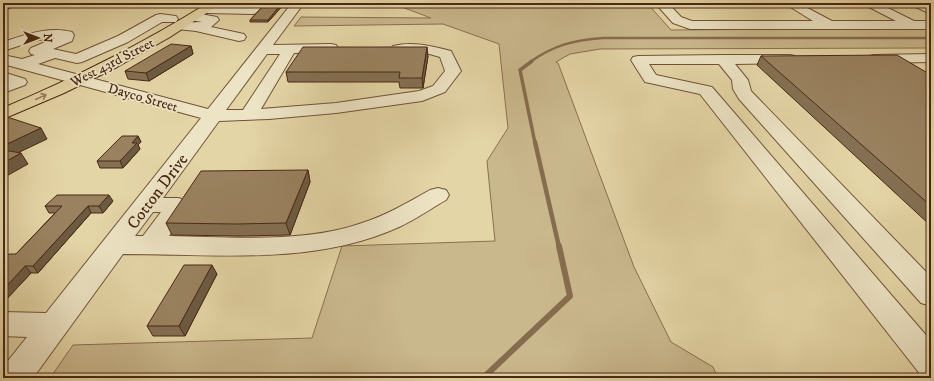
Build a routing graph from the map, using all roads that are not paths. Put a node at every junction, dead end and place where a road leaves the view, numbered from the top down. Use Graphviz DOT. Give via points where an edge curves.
graph roads {
  1 [pos="14,3"];
  2 [pos="261,3"];
  3 [pos="298,3"];
  4 [pos="661,3"];
  5 [pos="790,3"];
  6 [pos="915,3"];
  7 [pos="871,4"];
  8 [pos="207,5"];
  9 [pos="3,6"];
  10 [pos="903,6"];
  11 [pos="931,10"];
  12 [pos="931,20"];
  13 [pos="177,22"];
  14 [pos="198,22"];
  15 [pos="832,25"];
  16 [pos="913,25"];
  17 [pos="931,25"];
  18 [pos="239,37"];
  19 [pos="3,47"];
  20 [pos="348,48"];
  21 [pos="290,49"];
  22 [pos="380,49"];
  23 [pos="263,50"];
  24 [pos="931,58"];
  25 [pos="722,59"];
  26 [pos="808,59"];
  27 [pos="854,59"];
  28 [pos="12,61"];
  29 [pos="248,70"];
  30 [pos="276,70"];
  31 [pos="62,74"];
  32 [pos="3,77"];
  33 [pos="80,79"];
  34 [pos="4,95"];
  35 [pos="3,114"];
  36 [pos="248,115"];
  37 [pos="213,116"];
  38 [pos="438,195"];
  39 [pos="146,205"];
  40 [pos="116,245"];
  41 [pos="150,245"];
  42 [pos="931,295"];
  43 [pos="3,324"];
  44 [pos="54,325"];
  45 [pos="931,364"];
  46 [pos="14,378"];
  1 -- 9 [label="street"];
  2 -- 8 [label="street" via="253,10"];
  3 -- 23 [label="street, Cotton Drive"];
  4 -- 15 [label="street" via="677,20 690,25"];
  5 -- 15 [label="street"];
  6 -- 11 [label="street"];
  7 -- 16 [label="street"];
  8 -- 13 [label="main road, West 43rd Street"];
  8 -- 14 [label="main road, West 43rd Street"];
  10 -- 12 [label="street"];
  13 -- 14 [label="main road, West 43rd Street"];
  13 -- 28 [label="street" via="160,18 123,39 77,59 54,53"];
  13 -- 31 [label="main road, West 43rd Street"];
  13 -- 33 [label="main road, West 43rd Street" via="129,55"];
  14 -- 18 [label="street" via="201,29"];
  15 -- 16 [label="street"];
  16 -- 17 [label="street"];
  19 -- 28 [label="street" via="43,34 67,35 67,38 59,42"];
  20 -- 21 [label="street"];
  21 -- 23 [label="street"];
  21 -- 30 [label="street"];
  22 -- 36 [label="street, Dayco Street" via="426,50 446,54 454,71 439,90 422,96 336,108"];
  23 -- 29 [label="street, Cotton Drive"];
  24 -- 27 [label="street"];
  25 -- 26 [label="street"];
  25 -- 42 [label="street" via="740,80 745,95"];
  25 -- 45 [label="street" via="638,60 651,79 706,90"];
  28 -- 31 [label="street, Dayco Street"];
  29 -- 30 [label="street"];
  29 -- 37 [label="street, Cotton Drive"];
  30 -- 36 [label="street"];
  31 -- 33 [label="street, Dayco Street"];
  31 -- 34 [label="main road, West 43rd Street"];
  32 -- 34 [label="street" via="19,82"];
  35 -- 33 [label="main road, West 43rd Street, one-way"];
  33 -- 37 [label="street, Dayco Street"];
  36 -- 37 [label="street, Dayco Street"];
  37 -- 39 [label="street, Cotton Drive"];
  38 -- 41 [label="street" via="390,222 319,242 286,245"];
  39 -- 40 [label="street, Cotton Drive"];
  39 -- 41 [label="street" via="183,198"];
  40 -- 41 [label="street"];
  40 -- 44 [label="street, Cotton Drive"];
  43 -- 44 [label="street"];
  44 -- 46 [label="street, Cotton Drive"];
}
